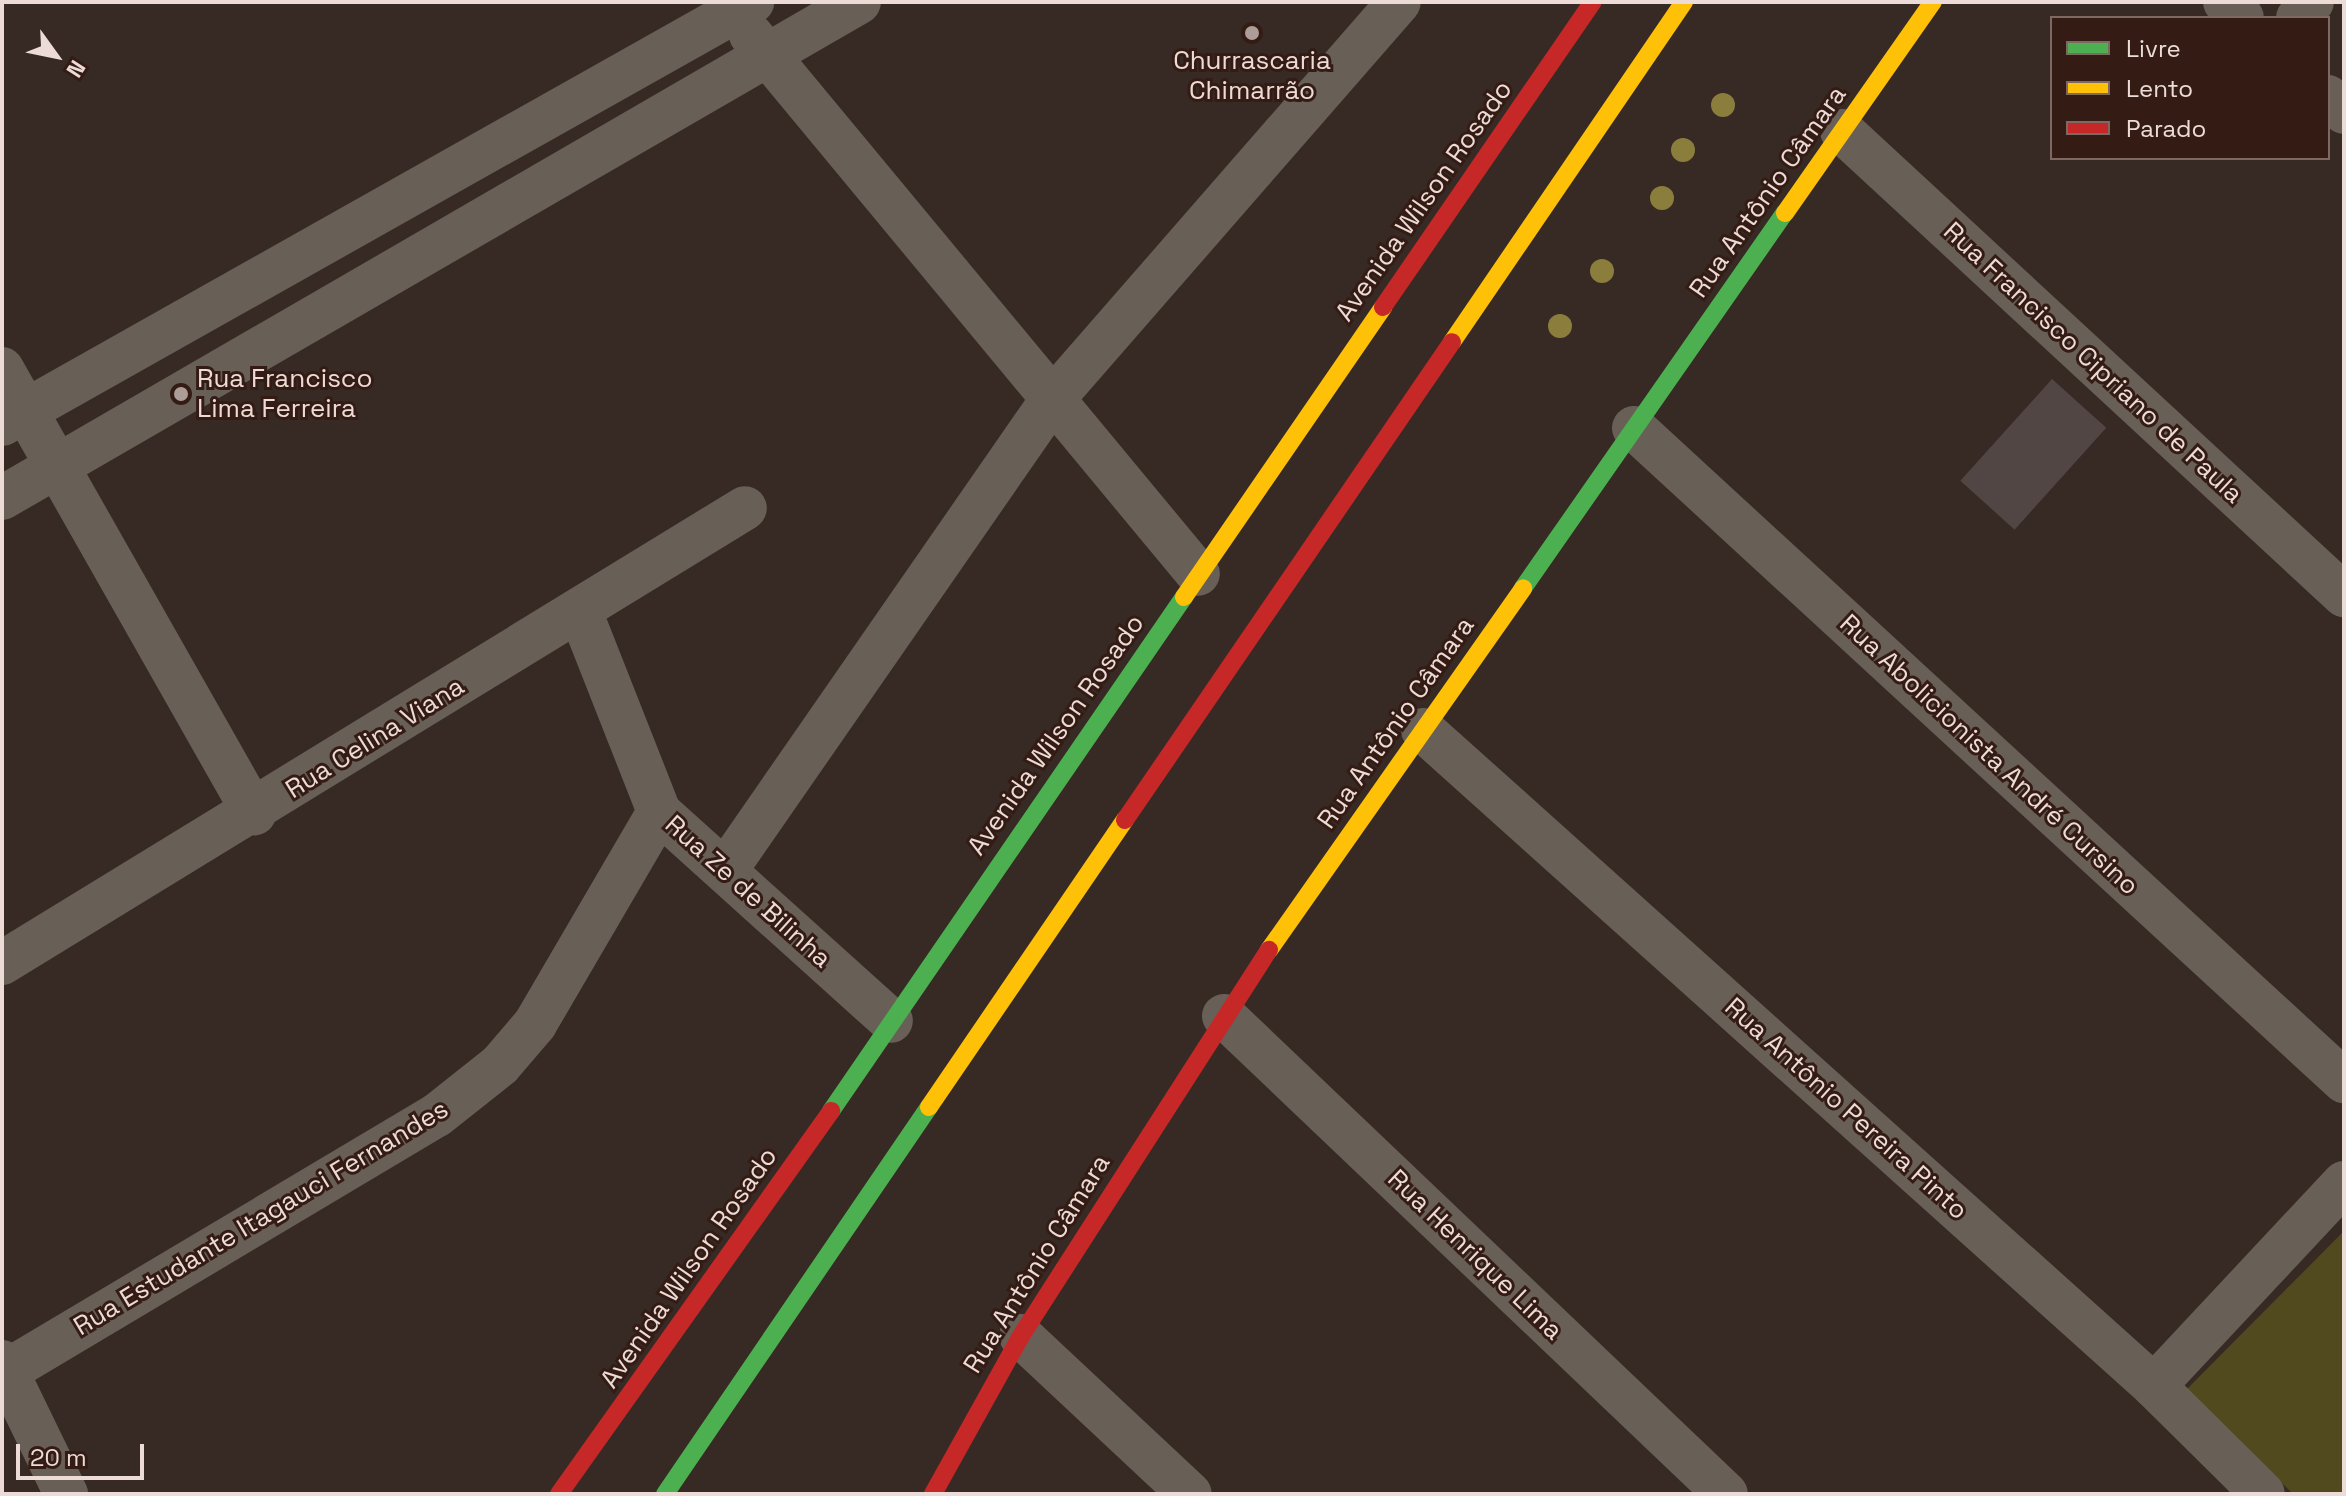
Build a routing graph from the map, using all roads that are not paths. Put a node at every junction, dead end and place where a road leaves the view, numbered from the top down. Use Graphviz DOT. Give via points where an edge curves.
graph roads {
  1 [pos="859,2"];
  2 [pos="1399,2"];
  3 [pos="1593,2"];
  4 [pos="1684,2"];
  5 [pos="1933,2"];
  6 [pos="2225,2"];
  7 [pos="740,5"];
  8 [pos="2240,16"];
  9 [pos="765,58"];
  10 [pos="1842,131"];
  11 [pos="450,169"];
  12 [pos="476,224"];
  13 [pos="2,369"];
  14 [pos="1051,401"];
  15 [pos="14,416"];
  16 [pos="1634,428"];
  17 [pos="59,465"];
  18 [pos="2,498"];
  19 [pos="745,508"];
  20 [pos="1198,574"];
  21 [pos="2344,595"];
  22 [pos="580,611"];
  23 [pos="1423,730"];
  24 [pos="659,812"];
  25 [pos="254,813"];
  26 [pos="725,871"];
  27 [pos="2,963"];
  28 [pos="1224,1016"];
  29 [pos="891,1021"];
  30 [pos="2344,1081"];
  31 [pos="2344,1183"];
  32 [pos="1021,1336"];
  33 [pos="4,1366"];
  34 [pos="2154,1386"];
  35 [pos="66,1494"];
  36 [pos="559,1494"];
  37 [pos="665,1494"];
  38 [pos="933,1494"];
  39 [pos="1190,1494"];
  40 [pos="1726,1494"];
  41 [pos="2263,1494"];
  1 -- 9 [label="street"];
  2 -- 14 [label="street"];
  3 -- 20 [label="main road, Avenida Wilson Rosado"];
  4 -- 37 [label="main road"];
  5 -- 10 [label="main road, Rua Antônio Câmara"];
  6 -- 8 [label="street"];
  7 -- 9 [label="street"];
  7 -- 11 [label="street"];
  9 -- 12 [label="street"];
  9 -- 14 [label="street"];
  10 -- 16 [label="main road, Rua Antônio Câmara"];
  10 -- 21 [label="street, Rua Francisco Cipriano de Paula"];
  11 -- 12 [label="street"];
  11 -- 15 [label="street"];
  12 -- 17 [label="street"];
  13 -- 15 [label="street"];
  14 -- 20 [label="street"];
  14 -- 26 [label="street"];
  15 -- 17 [label="street"];
  16 -- 23 [label="main road, Rua Antônio Câmara"];
  16 -- 30 [label="street, Rua Abolicionista André Cursino"];
  17 -- 18 [label="street"];
  17 -- 25 [label="street"];
  19 -- 22 [label="street, Rua Celina Viana"];
  20 -- 29 [label="main road, Avenida Wilson Rosado"];
  22 -- 24 [label="street, Rua Ze de Bilinha"];
  22 -- 25 [label="street, Rua Celina Viana"];
  23 -- 28 [label="main road, Rua Antônio Câmara"];
  23 -- 34 [label="street, Rua Antônio Pereira Pinto"];
  24 -- 26 [label="street, Rua Ze de Bilinha"];
  24 -- 33 [label="street, Rua Estudante Itagauci Fernandes" via="535,1024 500,1065 437,1115"];
  25 -- 27 [label="street, Rua Celina Viana"];
  26 -- 29 [label="street, Rua Ze de Bilinha"];
  28 -- 32 [label="main road, Rua Antônio Câmara"];
  28 -- 40 [label="street, Rua Henrique Lima"];
  29 -- 36 [label="main road, Avenida Wilson Rosado"];
  31 -- 34 [label="street"];
  32 -- 38 [label="main road, Rua Antônio Câmara"];
  32 -- 39 [label="street"];
  33 -- 35 [label="street"];
  34 -- 41 [label="street, Rua Antônio Pereira Pinto"];
}
